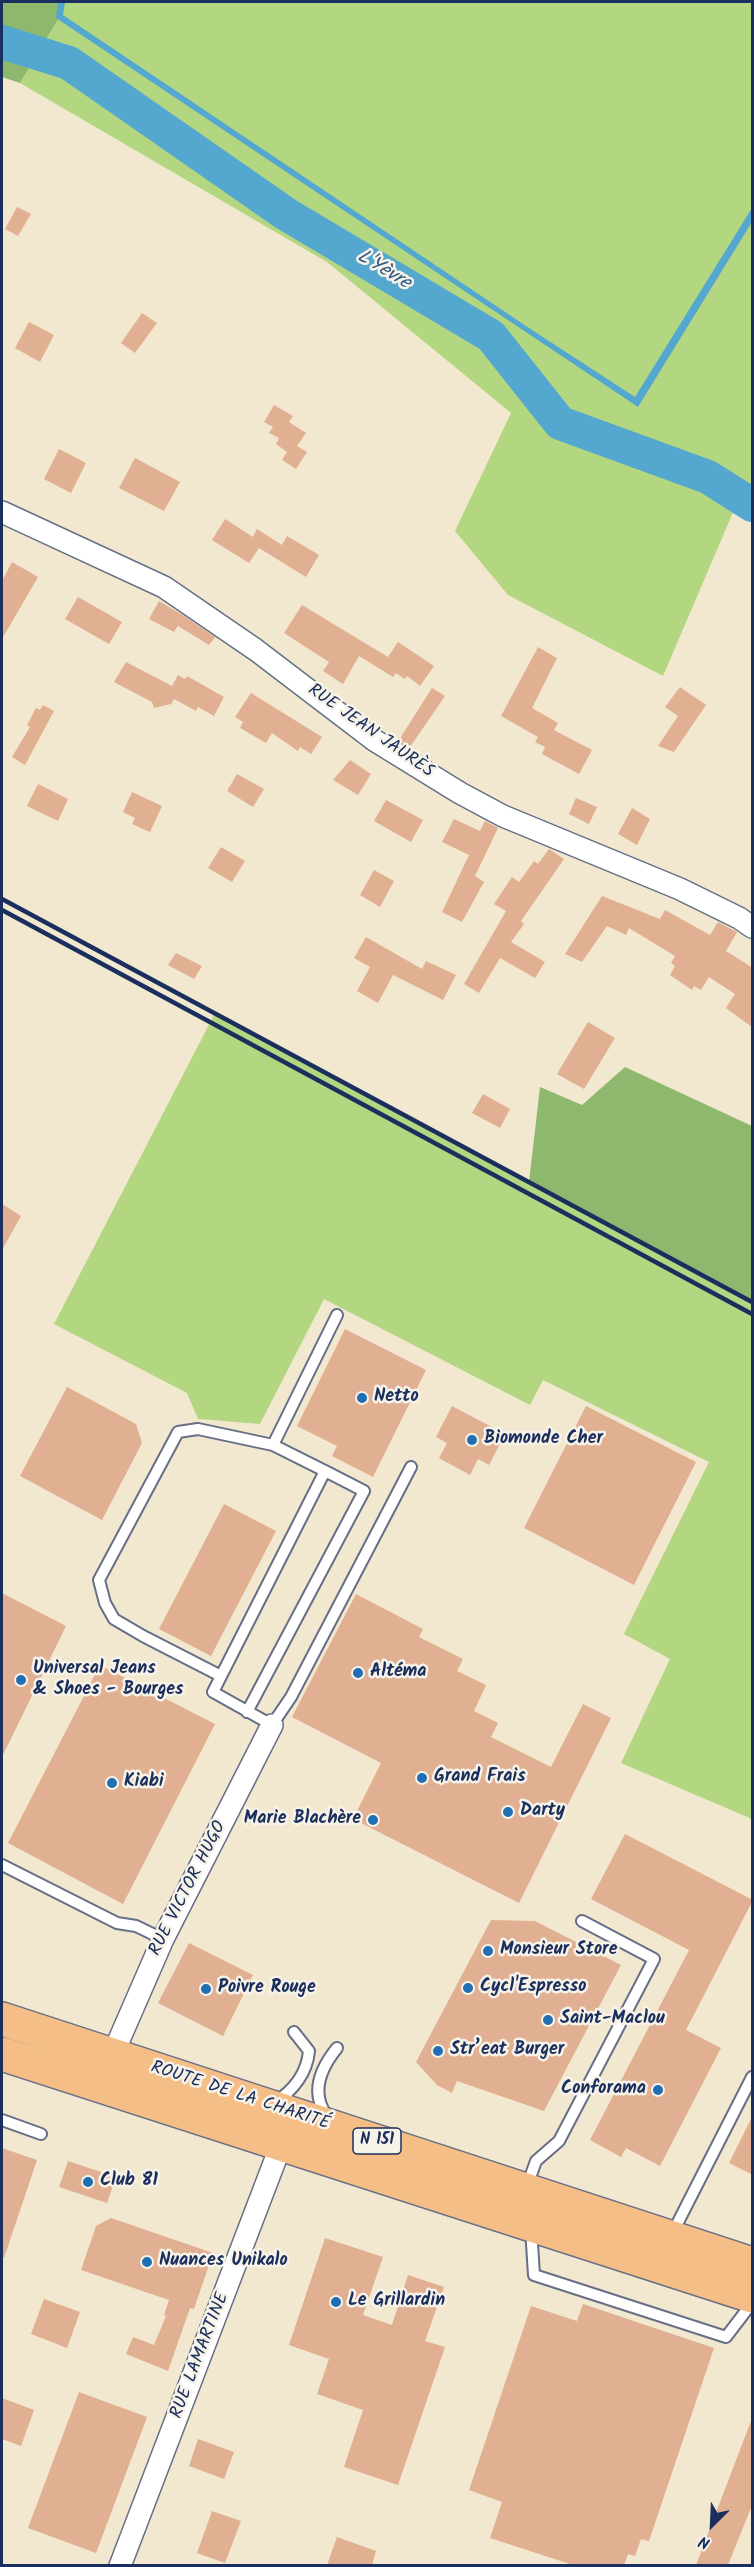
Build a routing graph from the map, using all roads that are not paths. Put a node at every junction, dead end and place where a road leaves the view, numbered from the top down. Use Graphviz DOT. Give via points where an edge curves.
graph roads {
  1 [pos="2,512"];
  2 [pos="753,927"];
  3 [pos="337,1316"];
  4 [pos="273,1445"];
  5 [pos="411,1467"];
  6 [pos="326,1471"];
  7 [pos="221,1676"];
  8 [pos="247,1712"];
  9 [pos="272,1725"];
  10 [pos="2,1865"];
  11 [pos="582,1921"];
  12 [pos="163,1939"];
  13 [pos="2,2019"];
  14 [pos="294,2032"];
  15 [pos="337,2048"];
  16 [pos="2,2054"];
  17 [pos="112,2056"];
  18 [pos="753,2077"];
  19 [pos="270,2106"];
  20 [pos="2,2120"];
  21 [pos="336,2128"];
  22 [pos="41,2134"];
  23 [pos="280,2145"];
  24 [pos="526,2189"];
  25 [pos="531,2225"];
  26 [pos="671,2236"];
  27 [pos="753,2264"];
  28 [pos="753,2296"];
  29 [pos="753,2303"];
  30 [pos="120,2565"];
  1 -- 2 [label="street, RUE JEAN JAURÈS" via="164,587 256,650 374,740 460,793 502,816 680,889"];
  3 -- 4 [label="lane"];
  4 -- 6 [label="lane"];
  4 -- 7 [label="lane" via="198,1429 178,1432 99,1580 114,1619"];
  5 -- 9 [label="lane" via="291,1697"];
  6 -- 7 [label="lane"];
  6 -- 8 [label="lane" via="364,1491"];
  7 -- 8 [label="lane" via="213,1692"];
  8 -- 9 [label="lane"];
  9 -- 12 [label="street, RUE VICTOR HUGO"];
  10 -- 12 [label="lane" via="117,1923 136,1926"];
  11 -- 24 [label="lane" via="654,1959 559,2140 536,2161"];
  12 -- 17 [label="street, RUE VICTOR HUGO"];
  13 -- 17 [label="main road, ROUTE DE LA CHARITÉ / N 151"];
  14 -- 19 [label="lane" via="309,2051 308,2059 290,2092"];
  15 -- 21 [label="lane" via="324,2066 317,2088 322,2109"];
  16 -- 23 [label="main road, ROUTE DE LA CHARITÉ / N 151"];
  17 -- 19 [label="main road, ROUTE DE LA CHARITÉ / N 151"];
  18 -- 26 [label="lane"];
  19 -- 21 [label="main road, ROUTE DE LA CHARITÉ / N 151"];
  20 -- 22 [label="lane"];
  21 -- 24 [label="main road, ROUTE DE LA CHARITÉ / N 151"];
  23 -- 25 [label="main road, ROUTE DE LA CHARITÉ / N 151"];
  23 -- 30 [label="street, RUE LAMARTINE"];
  24 -- 26 [label="main road, ROUTE DE LA CHARITÉ / N 151"];
  25 -- 28 [label="main road, ROUTE DE LA CHARITÉ / N 151"];
  25 -- 29 [label="lane" via="534,2275 726,2337"];
  26 -- 27 [label="main road, ROUTE DE LA CHARITÉ / N 151"];
}
